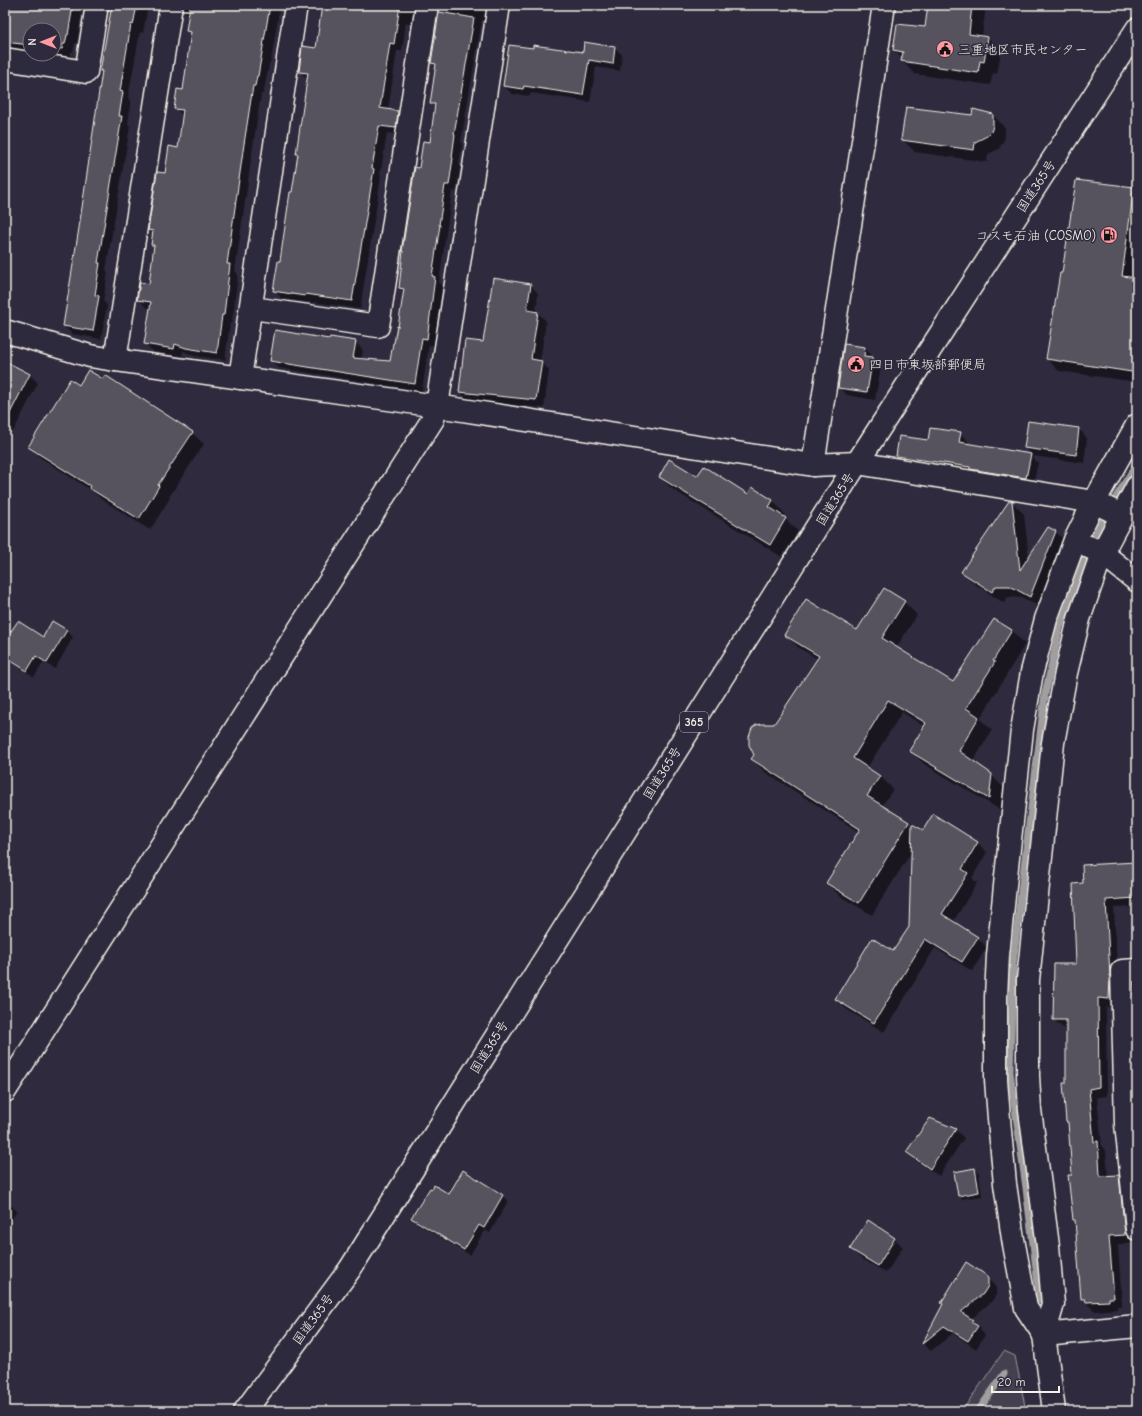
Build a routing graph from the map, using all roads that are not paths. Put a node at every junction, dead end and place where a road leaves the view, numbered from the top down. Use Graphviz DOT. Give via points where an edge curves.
graph roads {
  1 [pos="97,5"];
  2 [pos="171,5"];
  3 [pos="296,5"];
  4 [pos="427,5"];
  5 [pos="499,5"];
  6 [pos="884,5"];
  7 [pos="1137,29"];
  8 [pos="5,60"];
  9 [pos="252,308"];
  10 [pos="5,331"];
  11 [pos="115,360"];
  12 [pos="240,378"];
  13 [pos="437,406"];
  14 [pos="1137,425"];
  15 [pos="857,463"];
  16 [pos="813,465"];
  17 [pos="1137,487"];
  18 [pos="1094,502"];
  19 [pos="1121,515"];
  20 [pos="1075,540"];
  21 [pos="1102,553"];
  22 [pos="1137,581"];
  23 [pos="1137,970"];
  24 [pos="5,1091"];
  25 [pos="1131,1097"];
  26 [pos="1137,1229"];
  27 [pos="1137,1326"];
  28 [pos="1044,1335"];
  29 [pos="245,1411"];
  30 [pos="1054,1411"];
  1 -- 8 [label="main road" via="86,72"];
  2 -- 11 [label="main road"];
  3 -- 9 [label="main road"];
  4 -- 9 [label="main road" via="378,326"];
  5 -- 13 [label="main road"];
  6 -- 16 [label="main road"];
  7 -- 15 [label="main road, 国道365号 / 365"];
  9 -- 12 [label="main road"];
  10 -- 11 [label="main road" via="90,356"];
  11 -- 12 [label="main road"];
  12 -- 13 [label="main road"];
  13 -- 16 [label="main road"];
  13 -- 24 [label="main road" via="433,419"];
  14 -- 18 [label="main road"];
  15 -- 16 [label="main road"];
  15 -- 18 [label="main road"];
  15 -- 29 [label="main road, 国道365号 / 365" via="350,1269"];
  17 -- 19 [label="main road"];
  18 -- 19 [label="main road"];
  18 -- 20 [label="main road"];
  19 -- 21 [label="main road"];
  20 -- 21 [label="main road"];
  20 -- 28 [label="main road" via="1046,620 1032,672 1022,730 998,955 996,997 996,1080 1005,1184 1026,1308"];
  21 -- 22 [label="main road"];
  21 -- 28 [label="main road" via="1079,620 1053,743 1028,980 1030,1110 1053,1304"];
  23 -- 25 [label="main road" via="1122,971"];
  25 -- 26 [label="main road" via="1126,1124"];
  27 -- 28 [label="main road"];
  28 -- 30 [label="main road"];
}
